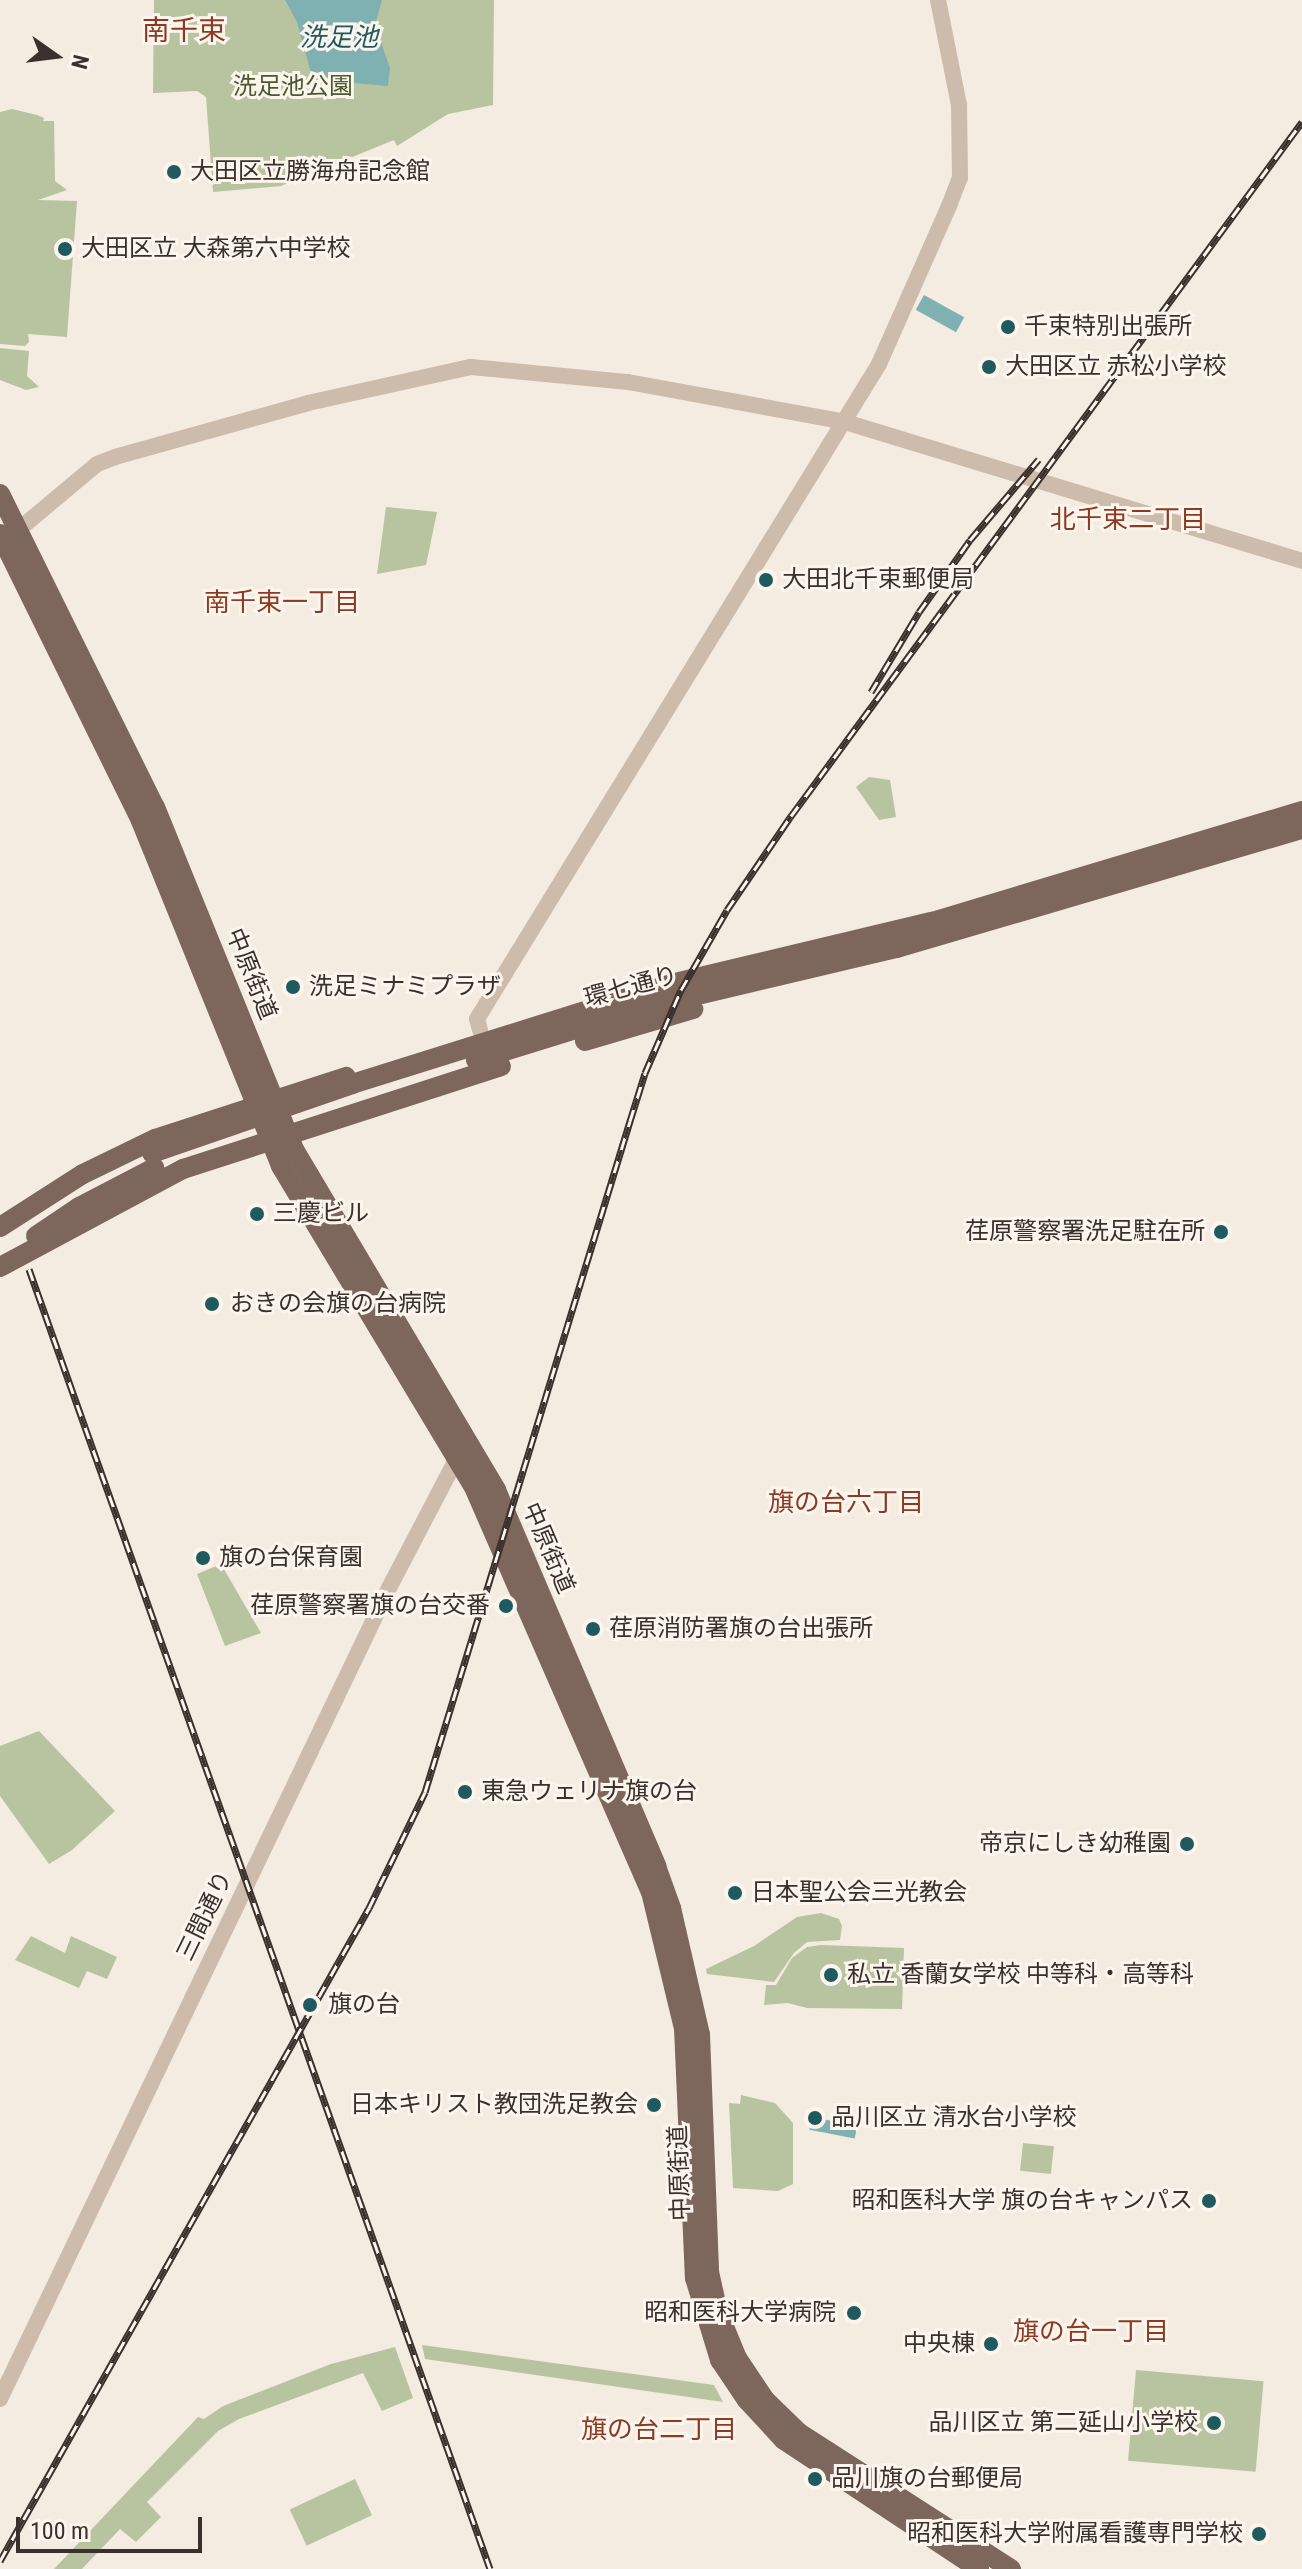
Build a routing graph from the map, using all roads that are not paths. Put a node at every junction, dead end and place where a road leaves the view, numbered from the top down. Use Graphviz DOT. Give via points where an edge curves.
graph roads {
  1 [pos="938,0"];
  2 [pos="845,422"];
  3 [pos="0,494"];
  4 [pos="7,535"];
  5 [pos="1302,561"];
  6 [pos="1302,811"];
  7 [pos="1302,829"];
  8 [pos="749,967"];
  9 [pos="767,980"];
  10 [pos="480,1030"];
  11 [pos="353,1091"];
  12 [pos="265,1102"];
  13 [pos="280,1137"];
  14 [pos="155,1160"];
  15 [pos="0,1227"];
  16 [pos="0,1237"];
  17 [pos="0,1264"];
  18 [pos="458,1456"];
  19 [pos="0,2399"];
  20 [pos="979,2569"];
  21 [pos="1011,2569"];
  1 -- 2 [label="street" via="959,105 960,178 879,364"];
  2 -- 4 [label="street" via="628,382 471,367 308,403 115,457 97,464"];
  2 -- 5 [label="street"];
  2 -- 10 [label="street" via="477,1019"];
  3 -- 4 [label="main road, 中原街道"];
  4 -- 12 [label="main road, 中原街道"];
  6 -- 8 [label="main road, 環七通り" via="932,922"];
  7 -- 9 [label="main road, 環七通り" via="897,948"];
  8 -- 10 [label="main road" via="716,966 635,981"];
  8 -- 11 [label="main road, 環七通り" via="675,983"];
  9 -- 11 [label="main road, 環七通り" via="647,1007"];
  9 -- 13 [label="main road" via="694,1009"];
  10 -- 12 [label="main road"];
  11 -- 14 [label="main road, 環七通り, bridge"];
  12 -- 13 [label="main road, 中原街道"];
  12 -- 15 [label="main road" via="125,1153"];
  13 -- 17 [label="main road" via="183,1169"];
  13 -- 18 [label="main road, 中原街道" via="281,1166"];
  13 -- 21 [label="main road, 中原街道" via="309,1175 496,1490 664,1887 700,2035 709,2272 737,2358 765,2400 799,2433"];
  14 -- 16 [label="main road, 環七通り" via="106,1175"];
  14 -- 17 [label="main road, 環七通り"];
  18 -- 19 [label="street, 三間通り" via="389,1588"];
  18 -- 20 [label="main road, 中原街道" via="656,1906 686,2044 695,2278 720,2360 758,2415 790,2446"];
}
